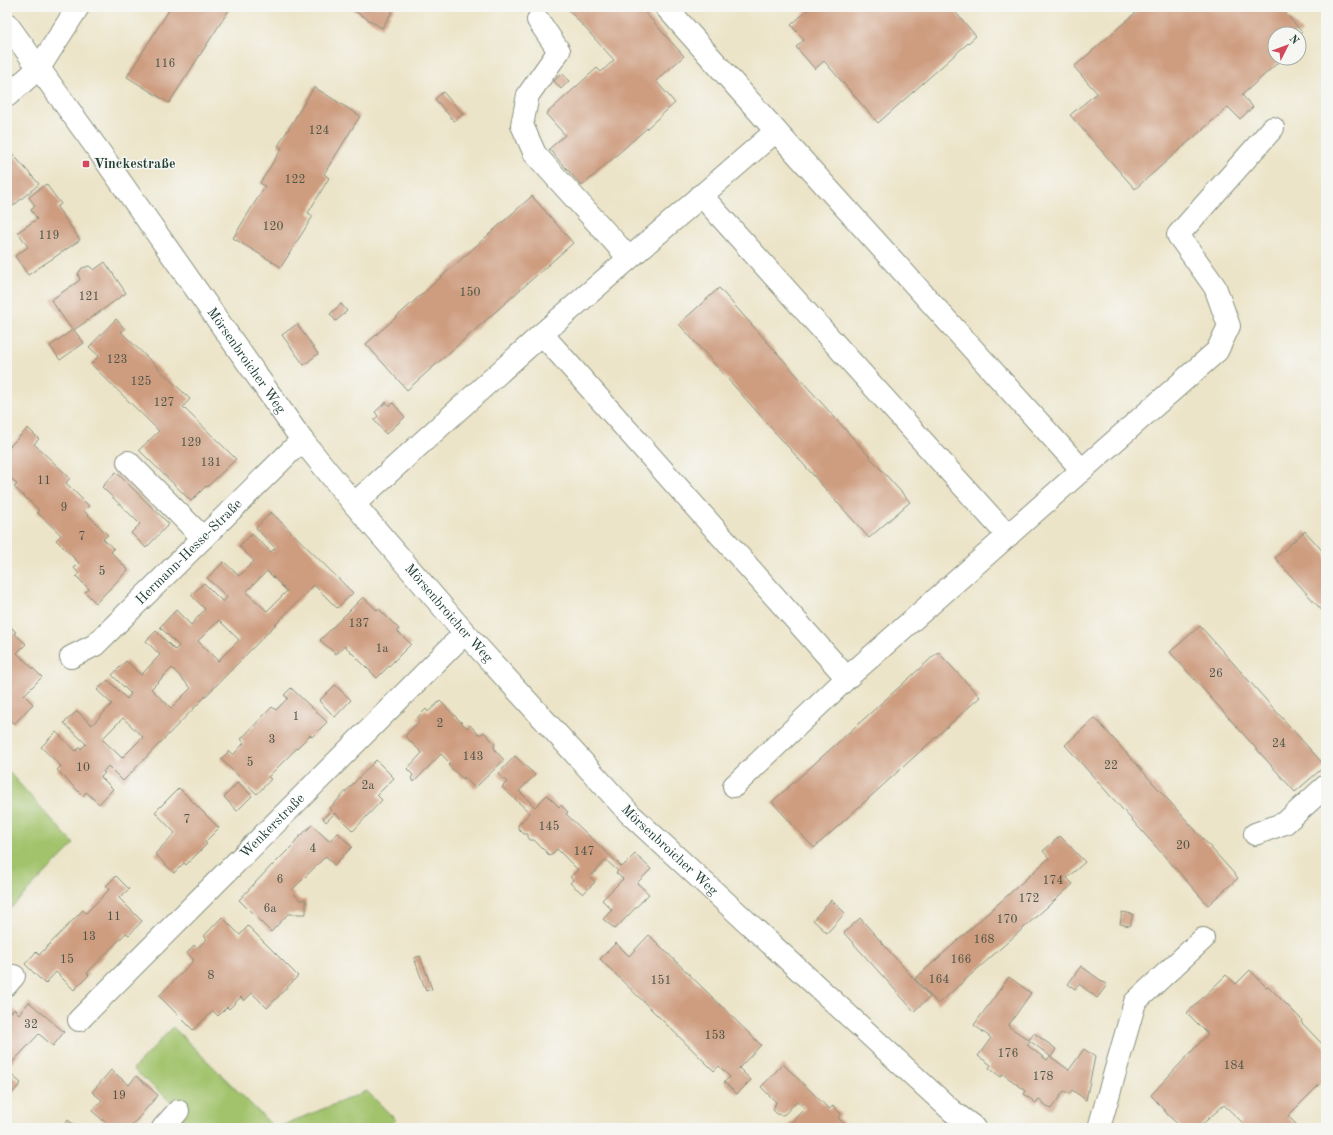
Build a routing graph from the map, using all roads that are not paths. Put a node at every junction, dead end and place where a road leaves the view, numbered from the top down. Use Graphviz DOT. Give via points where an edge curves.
graph roads {
  1 [pos="78,7"];
  2 [pos="666,7"];
  3 [pos="538,20"];
  4 [pos="7,24"];
  5 [pos="39,68"];
  6 [pos="7,96"];
  7 [pos="1273,128"];
  8 [pos="776,131"];
  9 [pos="701,195"];
  10 [pos="629,258"];
  11 [pos="542,334"];
  12 [pos="302,440"];
  13 [pos="128,462"];
  14 [pos="1082,470"];
  15 [pos="354,504"];
  16 [pos="1008,536"];
  17 [pos="203,538"];
  18 [pos="465,633"];
  19 [pos="71,657"];
  20 [pos="847,678"];
  21 [pos="734,786"];
  22 [pos="1326,786"];
  23 [pos="1255,834"];
  24 [pos="1203,938"];
  25 [pos="79,1020"];
  26 [pos="178,1111"];
  27 [pos="163,1128"];
  28 [pos="975,1128"];
  29 [pos="1099,1128"];
  1 -- 5 [label="street"];
  2 -- 8 [label="street"];
  3 -- 10 [label="street" via="559,50 528,95 522,125 535,154"];
  4 -- 5 [label="street, Mörsenbroicher Weg"];
  5 -- 6 [label="street"];
  5 -- 12 [label="street, Mörsenbroicher Weg"];
  7 -- 14 [label="street" via="1178,235 1215,287 1229,326 1217,351"];
  8 -- 9 [label="street"];
  8 -- 14 [label="street"];
  9 -- 10 [label="street"];
  9 -- 16 [label="street"];
  10 -- 11 [label="street"];
  11 -- 15 [label="street"];
  11 -- 20 [label="street"];
  12 -- 15 [label="street, Mörsenbroicher Weg"];
  12 -- 17 [label="street, Hermann-Hesse-Straße"];
  13 -- 17 [label="street"];
  14 -- 16 [label="street"];
  15 -- 18 [label="street, Mörsenbroicher Weg"];
  16 -- 20 [label="street"];
  17 -- 19 [label="street, Hermann-Hesse-Straße" via="94,645"];
  18 -- 25 [label="street, Wenkerstraße" via="103,1003"];
  18 -- 28 [label="street, Mörsenbroicher Weg" via="630,814 952,1111"];
  20 -- 21 [label="street"];
  22 -- 23 [label="street" via="1285,823"];
  24 -- 29 [label="street" via="1135,1002"];
  26 -- 27 [label="street"];
}
